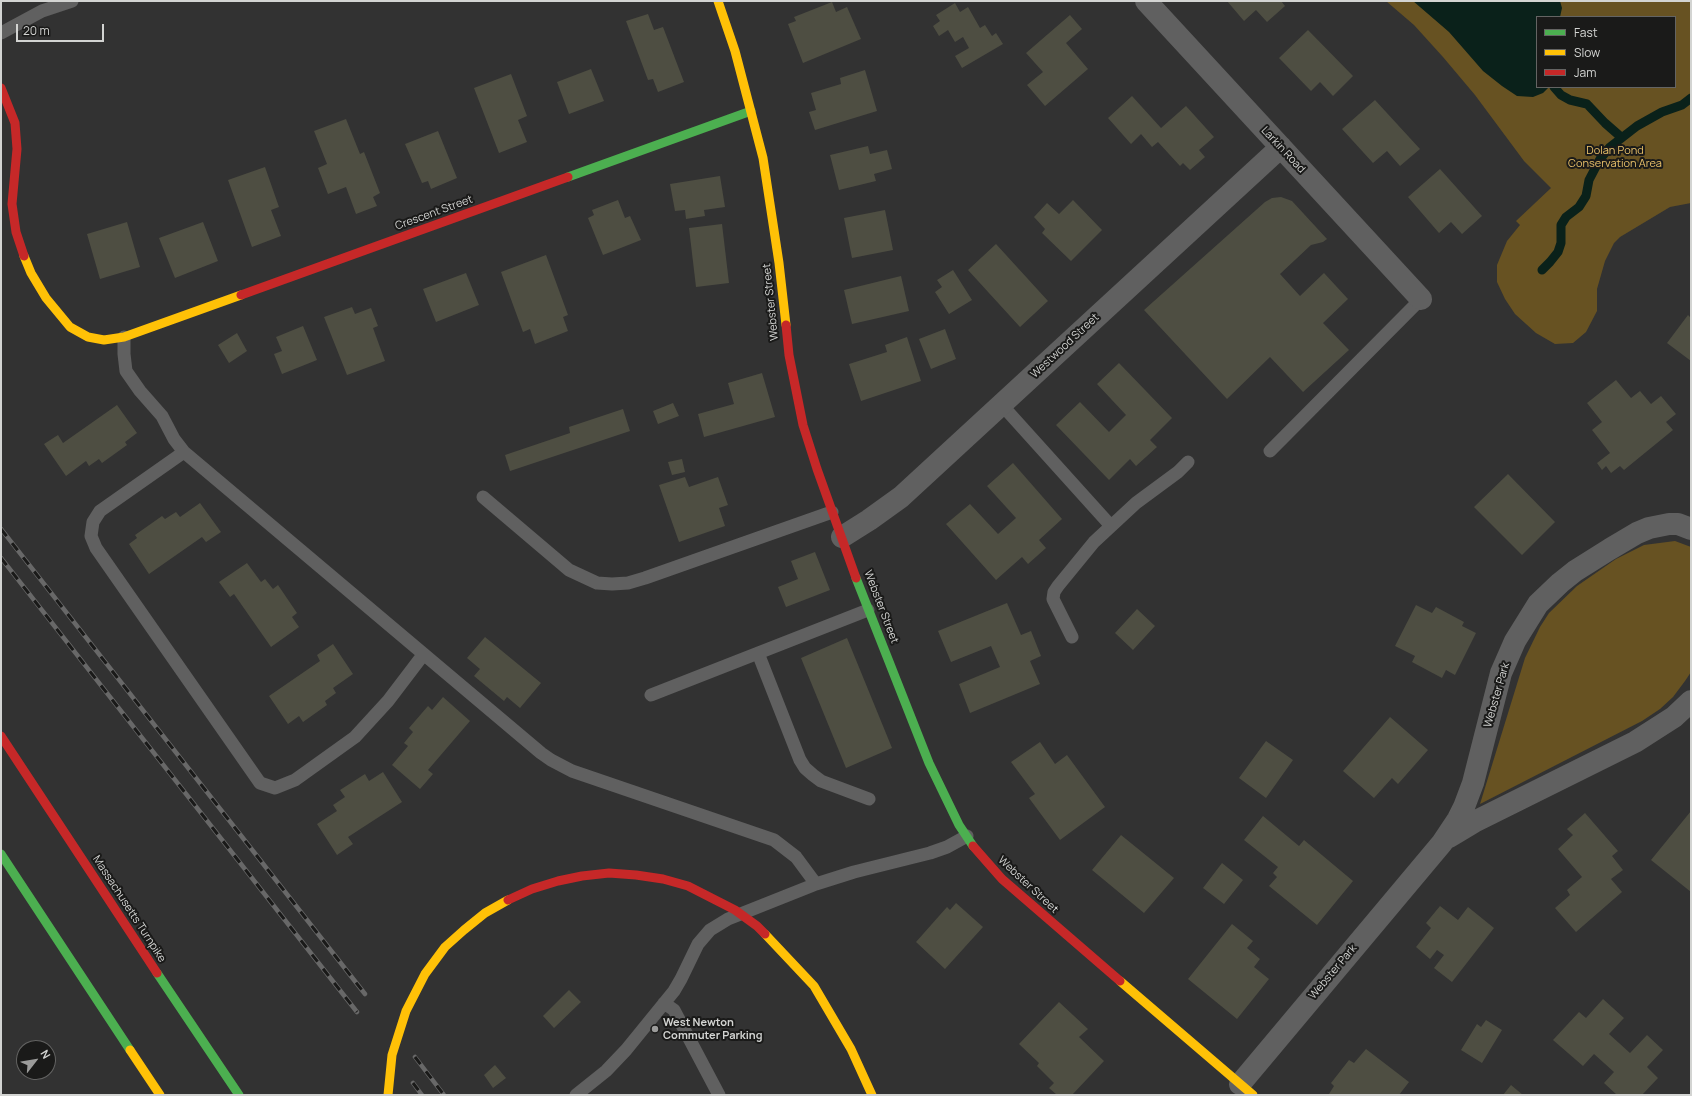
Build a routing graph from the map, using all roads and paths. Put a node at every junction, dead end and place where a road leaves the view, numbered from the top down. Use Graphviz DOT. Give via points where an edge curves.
graph roads {
  1 [pos="72,1"];
  2 [pos="718,1"];
  3 [pos="1146,1"];
  4 [pos="1,33"];
  5 [pos="1,88"];
  6 [pos="751,111"];
  7 [pos="1281,147"];
  8 [pos="7,207"];
  9 [pos="1421,299"];
  10 [pos="124,336"];
  11 [pos="1001,404"];
  12 [pos="1270,451"];
  13 [pos="184,452"];
  14 [pos="1188,462"];
  15 [pos="483,497"];
  16 [pos="832,512"];
  17 [pos="1111,526"];
  18 [pos="1691,529"];
  19 [pos="842,537"];
  20 [pos="868,610"];
  21 [pos="1072,636"];
  22 [pos="758,653"];
  23 [pos="423,655"];
  24 [pos="651,695"];
  25 [pos="1691,701"];
  26 [pos="1,736"];
  27 [pos="869,799"];
  28 [pos="967,836"];
  29 [pos="1442,843"];
  30 [pos="1,854"];
  31 [pos="816,884"];
  32 [pos="664,1003"];
  33 [pos="1246,1089"];
  34 [pos="160,1095"];
  35 [pos="239,1095"];
  36 [pos="388,1095"];
  37 [pos="576,1095"];
  38 [pos="719,1095"];
  39 [pos="872,1095"];
  1 -- 4 [label="lane" via="42,11"];
  2 -- 6 [label="main road, Webster Street" via="736,52"];
  3 -- 7 [label="street, Larkin Road"];
  5 -- 8 [label="main road, Crescent Street" via="11,110 17,137"];
  6 -- 10 [label="main road, Crescent Street"];
  6 -- 16 [label="main road, Webster Street" via="768,183 786,332 798,402"];
  7 -- 9 [label="street, Larkin Road"];
  7 -- 11 [label="street, Westwood Street"];
  8 -- 10 [label="main road, Crescent Street" via="25,259 38,286 70,327 88,337 104,340"];
  9 -- 12 [label="lane"];
  10 -- 13 [label="lane" via="124,363 128,374 162,416 178,447"];
  11 -- 17 [label="lane"];
  11 -- 19 [label="street, Westwood Street" via="896,501"];
  13 -- 23 [label="lane"];
  13 -- 23 [label="lane" via="100,511 93,522 91,536 96,548 260,783 275,788 295,780 355,737 388,701"];
  14 -- 17 [label="lane"];
  15 -- 16 [label="lane" via="568,570 597,583 612,584 645,578"];
  16 -- 19 [label="main road, Webster Street"];
  17 -- 21 [label="lane" via="1082,556 1054,592 1053,599"];
  18 -- 29 [label="street, Webster Park" via="1669,524 1637,533 1575,571 1538,604 1515,641 1501,673 1469,795 1458,819"];
  19 -- 20 [label="main road, Webster Street"];
  20 -- 22 [label="lane"];
  20 -- 28 [label="main road, Webster Street" via="929,763"];
  22 -- 24 [label="lane"];
  22 -- 27 [label="lane" via="805,768 821,780"];
  23 -- 31 [label="lane" via="551,760 572,770 774,840 796,857"];
  25 -- 29 [label="street, Webster Park" via="1674,717 1635,742 1474,822"];
  26 -- 35 [label="main road, Massachusetts Turnpike"];
  28 -- 31 [label="lane" via="925,855"];
  28 -- 33 [label="main road, Webster Street" via="993,870 1024,899"];
  29 -- 33 [label="street, Webster Park"];
  30 -- 34 [label="main road"];
  31 -- 32 [label="lane" via="728,919 710,930 698,944 681,980"];
  32 -- 37 [label="lane" via="617,1061"];
  32 -- 38 [label="lane" via="674,1010"];
  36 -- 39 [label="main road" via="388,1079 395,1042 406,1011 425,974 446,947 485,913 526,892 558,881 609,873 663,879 688,886 735,910 752,922 777,944 814,986 851,1049"];
}
